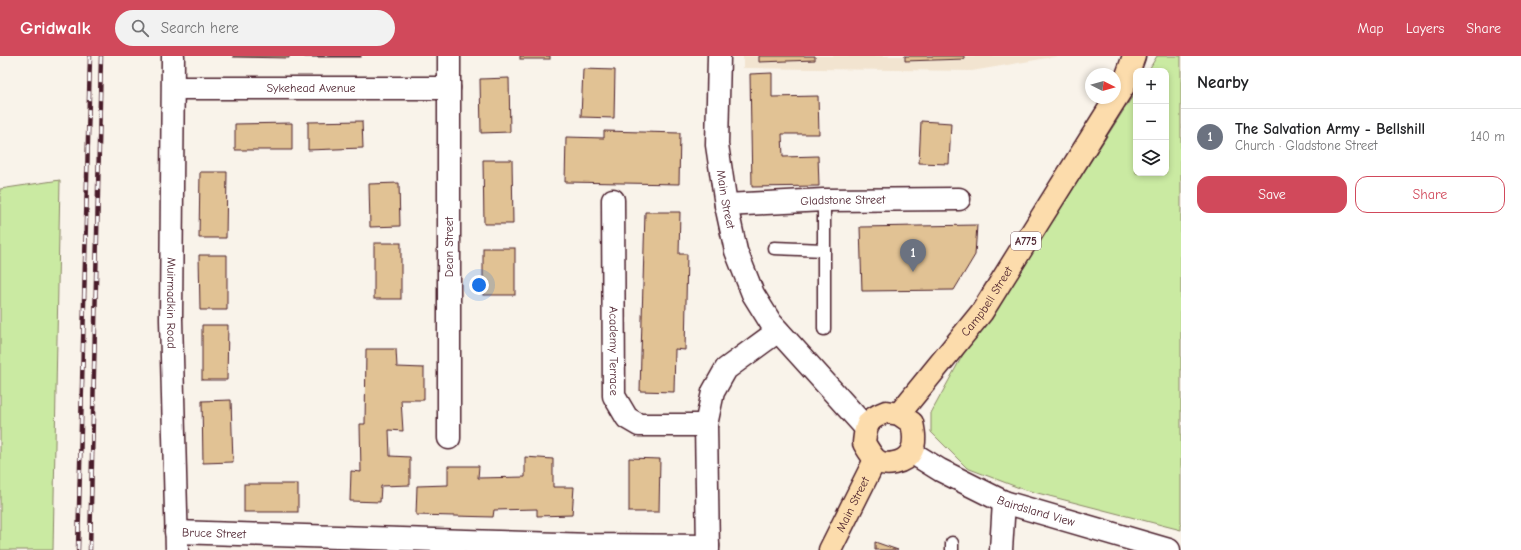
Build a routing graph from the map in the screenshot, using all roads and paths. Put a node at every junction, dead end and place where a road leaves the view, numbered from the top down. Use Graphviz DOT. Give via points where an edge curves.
graph roads {
  1 [pos="173,56"];
  2 [pos="449,56"];
  3 [pos="719,56"];
  4 [pos="1134,56"];
  5 [pos="174,88"];
  6 [pos="449,88"];
  7 [pos="959,199"];
  8 [pos="613,200"];
  9 [pos="824,200"];
  10 [pos="726,205"];
  11 [pos="774,248"];
  12 [pos="824,250"];
  13 [pos="824,329"];
  14 [pos="778,331"];
  15 [pos="899,414"];
  16 [pos="706,424"];
  17 [pos="866,428"];
  18 [pos="449,438"];
  19 [pos="911,452"];
  20 [pos="876,460"];
  21 [pos="1004,502"];
  22 [pos="176,541"];
  23 [pos="434,545"];
  24 [pos="592,547"];
  25 [pos="708,548"];
  26 [pos="830,550"];
  27 [pos="1001,550"];
  28 [pos="1169,550"];
  1 -- 5 [label="street, Muirmadkin Road"];
  2 -- 6 [label="street, Dean Street"];
  3 -- 10 [label="street, Main Street" via="717,145"];
  4 -- 15 [label="main road, Campbell Street / A775" via="1123,87 982,312"];
  5 -- 6 [label="street, Sykehead Avenue"];
  5 -- 22 [label="street, Muirmadkin Road" via="171,319"];
  6 -- 18 [label="street, Dean Street"];
  7 -- 9 [label="street, Gladstone Street"];
  8 -- 16 [label="street, Academy Terrace" via="614,396 626,418 639,425"];
  9 -- 10 [label="street, Gladstone Street"];
  9 -- 12 [label="lane"];
  10 -- 14 [label="street, Main Street" via="736,252 751,287"];
  11 -- 12 [label="lane"];
  12 -- 13 [label="lane"];
  14 -- 16 [label="street" via="726,369 713,392"];
  14 -- 17 [label="street, Main Street"];
  15 -- 17 [label="main road" via="886,412 874,416"];
  15 -- 19 [label="main road" via="912,424 915,437"];
  16 -- 25 [label="street"];
  17 -- 20 [label="main road" via="864,443"];
  19 -- 20 [label="main road" via="893,464 884,464"];
  19 -- 21 [label="street, Bairdsland View" via="940,470"];
  20 -- 26 [label="main road, Main Street"];
  21 -- 27 [label="street"];
  21 -- 28 [label="street, Bairdsland View"];
  22 -- 23 [label="street, Bruce Street"];
  23 -- 24 [label="street, Bruce Street"];
  24 -- 25 [label="street, Bruce Street"];
}
